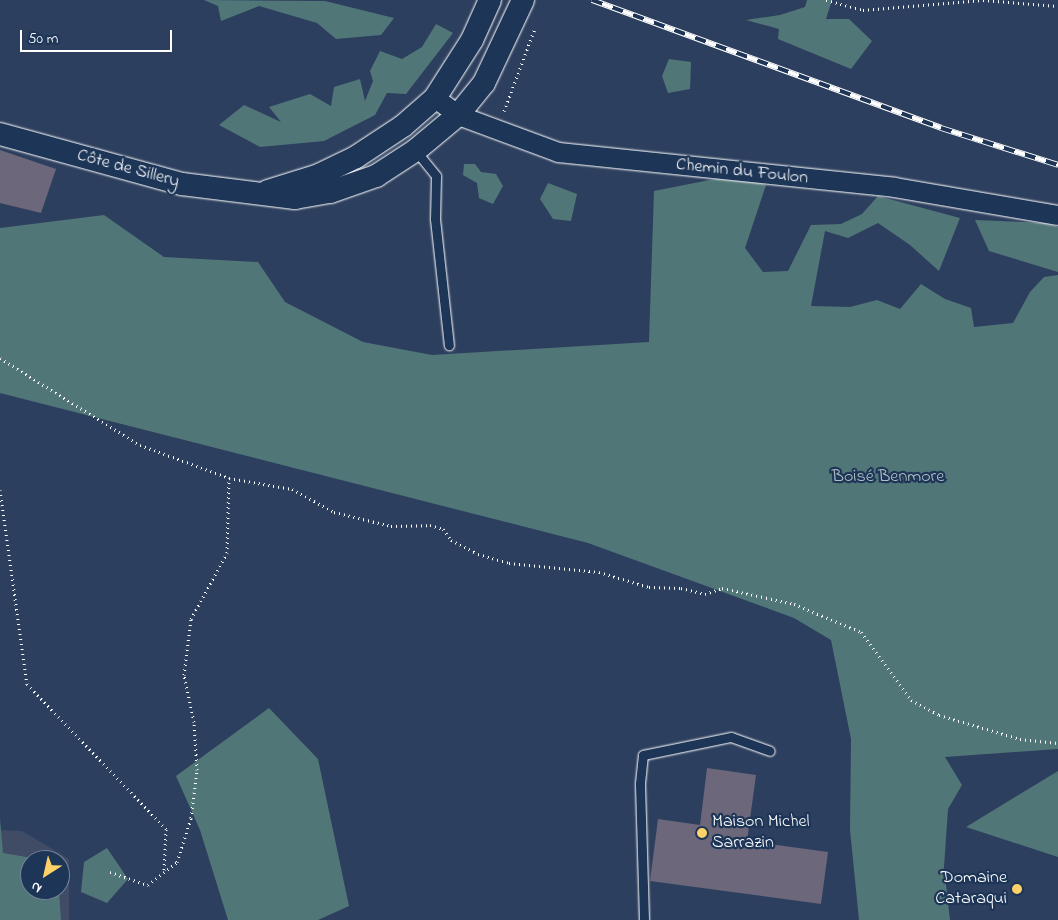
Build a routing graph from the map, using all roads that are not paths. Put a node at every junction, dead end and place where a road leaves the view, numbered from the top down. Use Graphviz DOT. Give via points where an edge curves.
graph roads {
  1 [pos="490,0"];
  2 [pos="523,0"];
  3 [pos="435,98"];
  4 [pos="458,115"];
  5 [pos="0,134"];
  6 [pos="416,150"];
  7 [pos="258,195"];
  8 [pos="1058,215"];
  9 [pos="449,345"];
  10 [pos="770,750"];
  11 [pos="644,920"];
  1 -- 3 [label="street, Côte de Sillery" via="472,40"];
  2 -- 4 [label="street, Côte de Sillery" via="484,83"];
  3 -- 4 [label="street, Chemin du Foulon"];
  3 -- 7 [label="street, Côte de Sillery" via="403,126 356,157 319,175"];
  4 -- 6 [label="street, Côte de Sillery"];
  4 -- 8 [label="street, Chemin du Foulon" via="558,152 894,188"];
  5 -- 7 [label="street, Côte de Sillery" via="182,184"];
  6 -- 7 [label="street, Côte de Sillery" via="376,176 330,192 295,198"];
  6 -- 9 [label="lane" via="436,176 435,219"];
  10 -- 11 [label="lane" via="731,737 643,755 640,783"];
}
